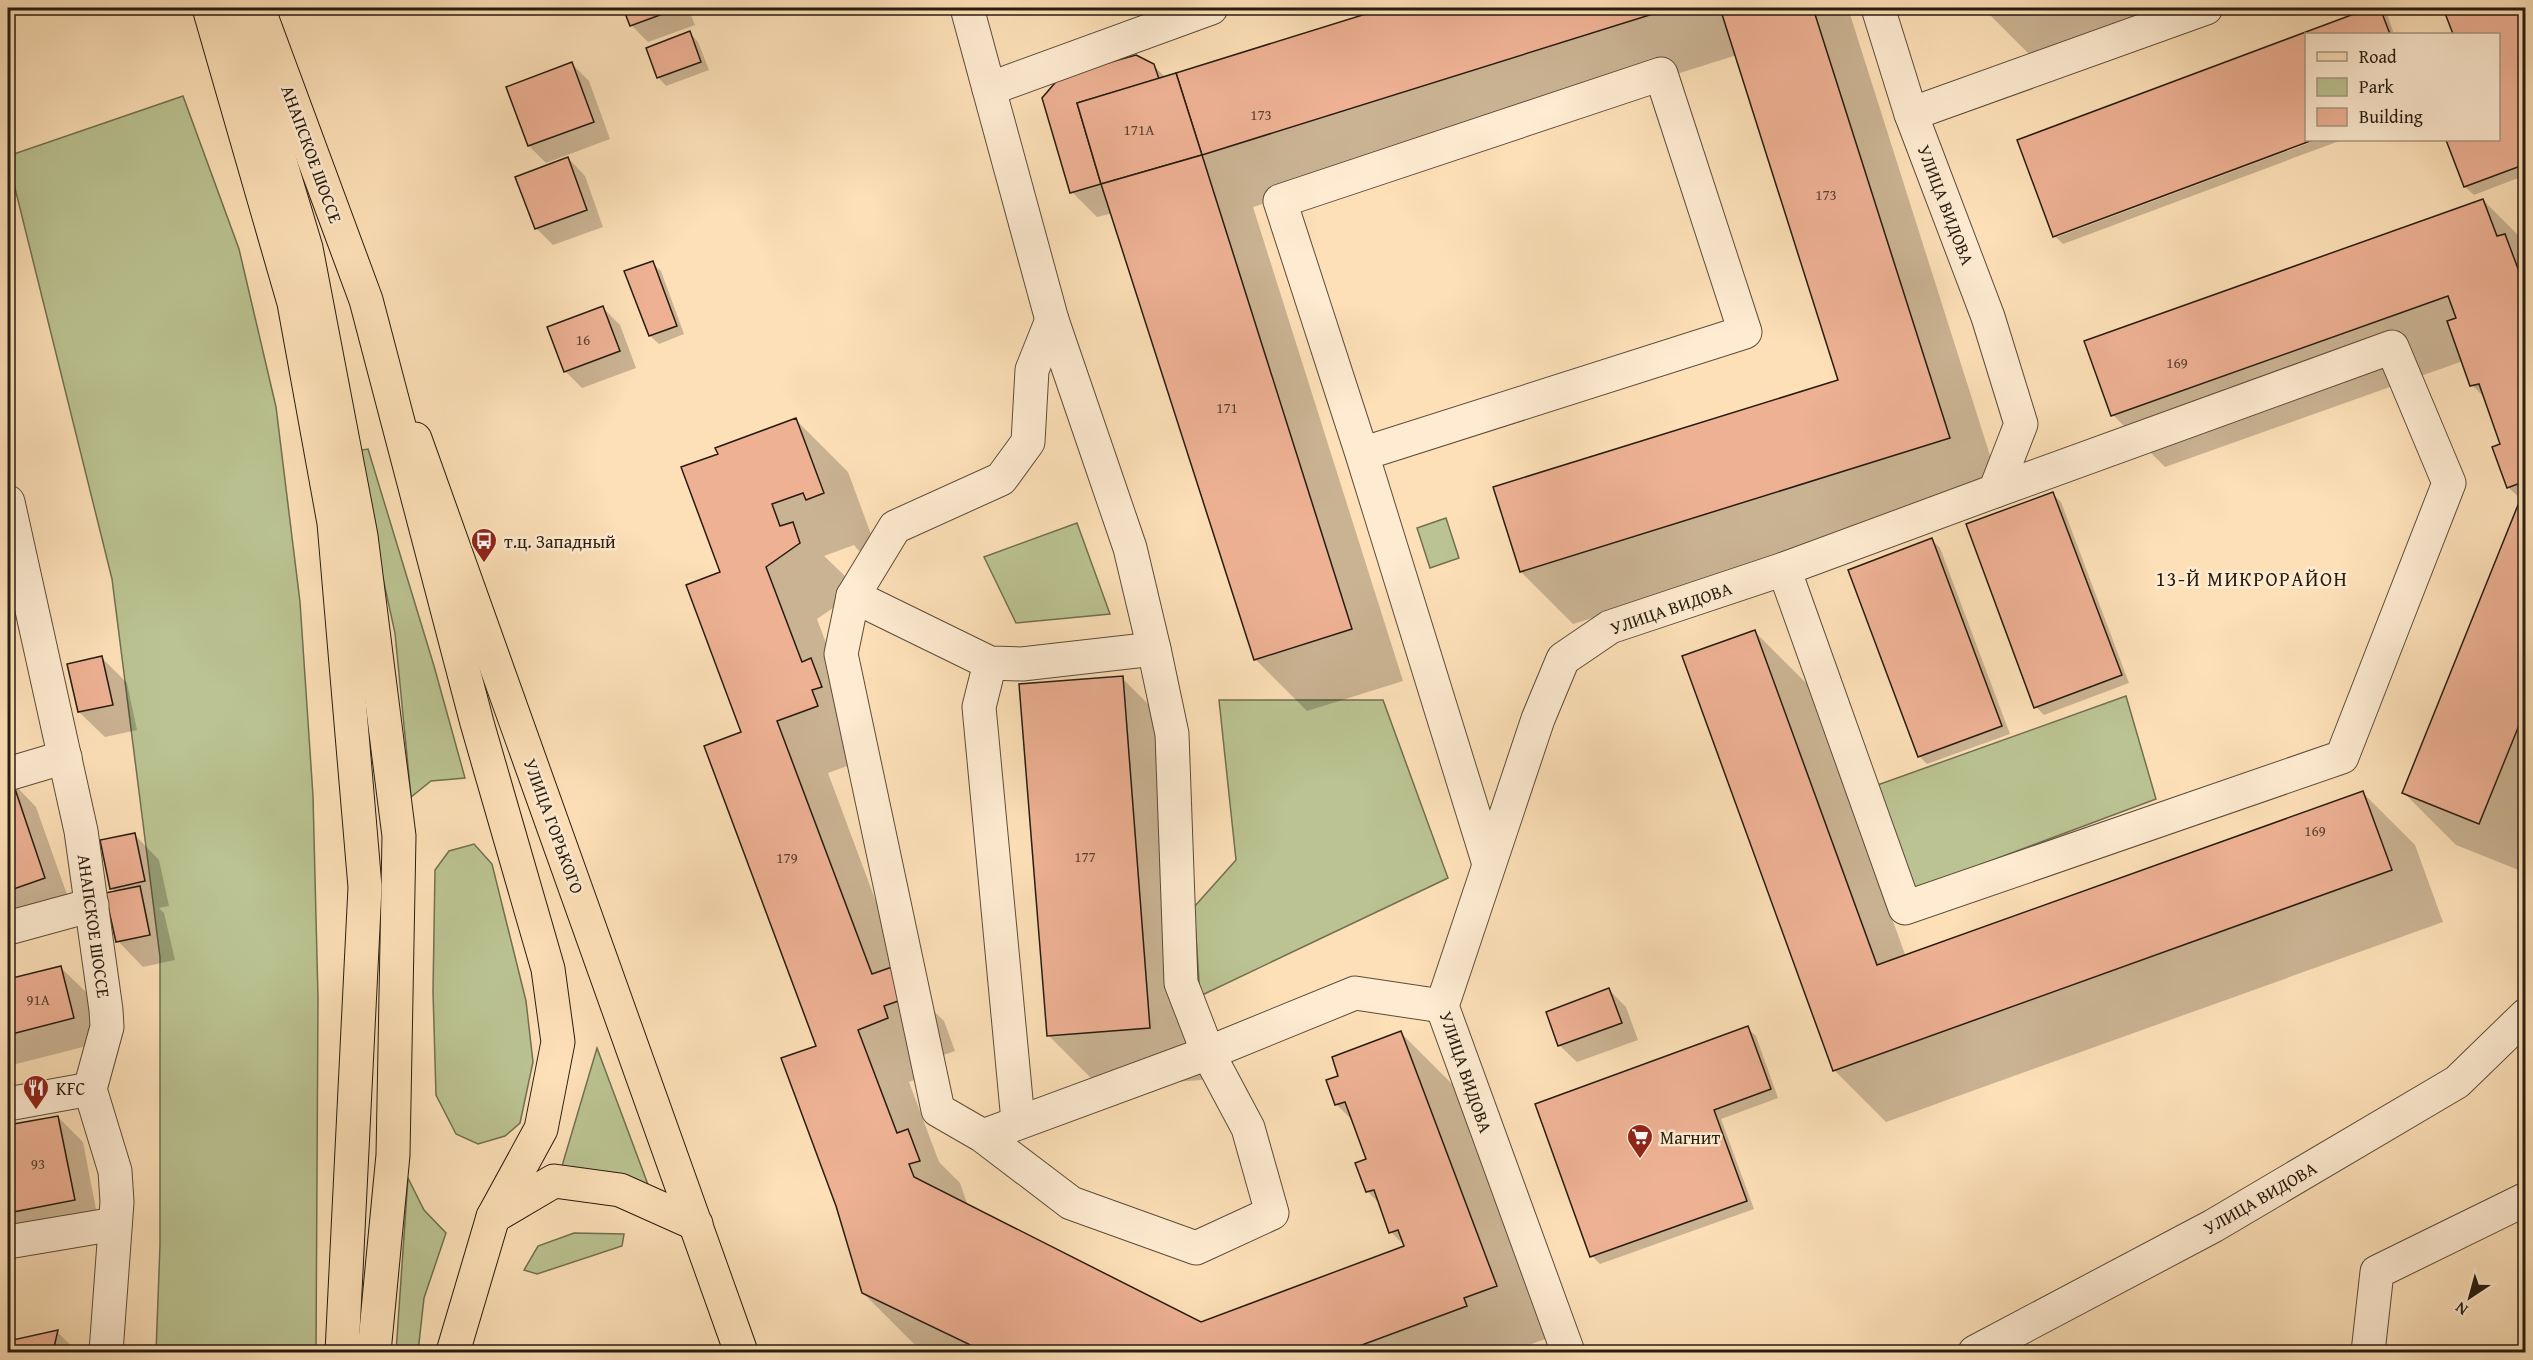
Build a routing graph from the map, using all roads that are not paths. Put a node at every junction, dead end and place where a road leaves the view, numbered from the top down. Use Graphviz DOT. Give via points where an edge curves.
graph roads {
  1 [pos="209,8"];
  2 [pos="234,8"];
  3 [pos="258,8"];
  4 [pos="967,8"];
  5 [pos="1211,8"];
  6 [pos="1878,8"];
  7 [pos="2206,8"];
  8 [pos="989,89"];
  9 [pos="1911,114"];
  10 [pos="366,300"];
  11 [pos="1052,320"];
  12 [pos="1362,454"];
  13 [pos="1995,491"];
  14 [pos="8,502"];
  15 [pos="1784,569"];
  16 [pos="16,581"];
  17 [pos="853,596"];
  18 [pos="1154,649"];
  19 [pos="990,663"];
  20 [pos="65,757"];
  21 [pos="8,774"];
  22 [pos="1489,864"];
  23 [pos="92,905"];
  24 [pos="8,928"];
  25 [pos="1442,1006"];
  26 [pos="2526,1014"];
  27 [pos="1208,1053"];
  28 [pos="90,1089"];
  29 [pos="8,1104"];
  30 [pos="1018,1121"];
  31 [pos="983,1136"];
  32 [pos="2526,1199"];
  33 [pos="494,1217"];
  34 [pos="115,1224"];
  35 [pos="696,1224"];
  36 [pos="8,1242"];
  37 [pos="106,1353"];
  38 [pos="342,1353"];
  39 [pos="374,1353"];
  40 [pos="453,1353"];
  41 [pos="741,1353"];
  42 [pos="1568,1353"];
  43 [pos="1975,1353"];
  44 [pos="2368,1353"];
  1 -- 38 [label="main road" via="294,303 334,523 365,886"];
  2 -- 39 [label="main road" via="306,248 361,536 399,836 393,1155"];
  3 -- 10 [label="main road, АНАПСКОЕ ШОССЕ"];
  4 -- 8 [label="street"];
  5 -- 8 [label="street"];
  6 -- 9 [label="street, УЛИЦА ВИДОВА"];
  7 -- 9 [label="street"];
  8 -- 11 [label="street"];
  9 -- 13 [label="street, УЛИЦА ВИДОВА" via="1988,317 2021,424"];
  10 -- 33 [label="main road" via="477,723 550,980 558,1042 541,1129"];
  10 -- 35 [label="main road, УЛИЦА ГОРЬКОГО"];
  11 -- 17 [label="street" via="1032,370 1028,442 1001,479 896,527"];
  11 -- 18 [label="street" via="1130,548"];
  12 -- 12 [label="street" via="1280,201 1661,74 1745,332"];
  12 -- 22 [label="street"];
  13 -- 15 [label="street, УЛИЦА ВИДОВА"];
  13 -- 15 [label="street" via="2392,347 2449,483 2342,757 1905,908"];
  14 -- 16 [label="street, АНАПСКОЕ ШОССЕ"];
  15 -- 22 [label="street, УЛИЦА ВИДОВА" via="1610,627 1563,659 1538,719"];
  16 -- 20 [label="street, АНАПСКОЕ ШОССЕ"];
  17 -- 19 [label="street"];
  17 -- 31 [label="street" via="841,654 938,1110"];
  18 -- 19 [label="street" via="1022,664"];
  18 -- 27 [label="street" via="1172,734 1181,983"];
  19 -- 30 [label="street" via="979,706"];
  20 -- 21 [label="street"];
  20 -- 23 [label="street, АНАПСКОЕ ШОССЕ"];
  22 -- 25 [label="street, УЛИЦА ВИДОВА"];
  23 -- 24 [label="street"];
  23 -- 28 [label="street, АНАПСКОЕ ШОССЕ" via="107,1027"];
  25 -- 27 [label="street" via="1355,993"];
  25 -- 42 [label="street, УЛИЦА ВИДОВА"];
  26 -- 43 [label="street, УЛИЦА ВИДОВА" via="2457,1082 2213,1226"];
  27 -- 30 [label="street"];
  27 -- 31 [label="street" via="1248,1128 1272,1213 1196,1248 1071,1203"];
  28 -- 29 [label="street"];
  28 -- 34 [label="street" via="115,1171"];
  30 -- 31 [label="street"];
  32 -- 44 [label="street" via="2377,1272"];
  33 -- 35 [label="main road" via="555,1181 620,1190"];
  33 -- 40 [label="main road"];
  34 -- 36 [label="street"];
  34 -- 37 [label="street"];
  35 -- 41 [label="main road, УЛИЦА ГОРЬКОГО"];
}
